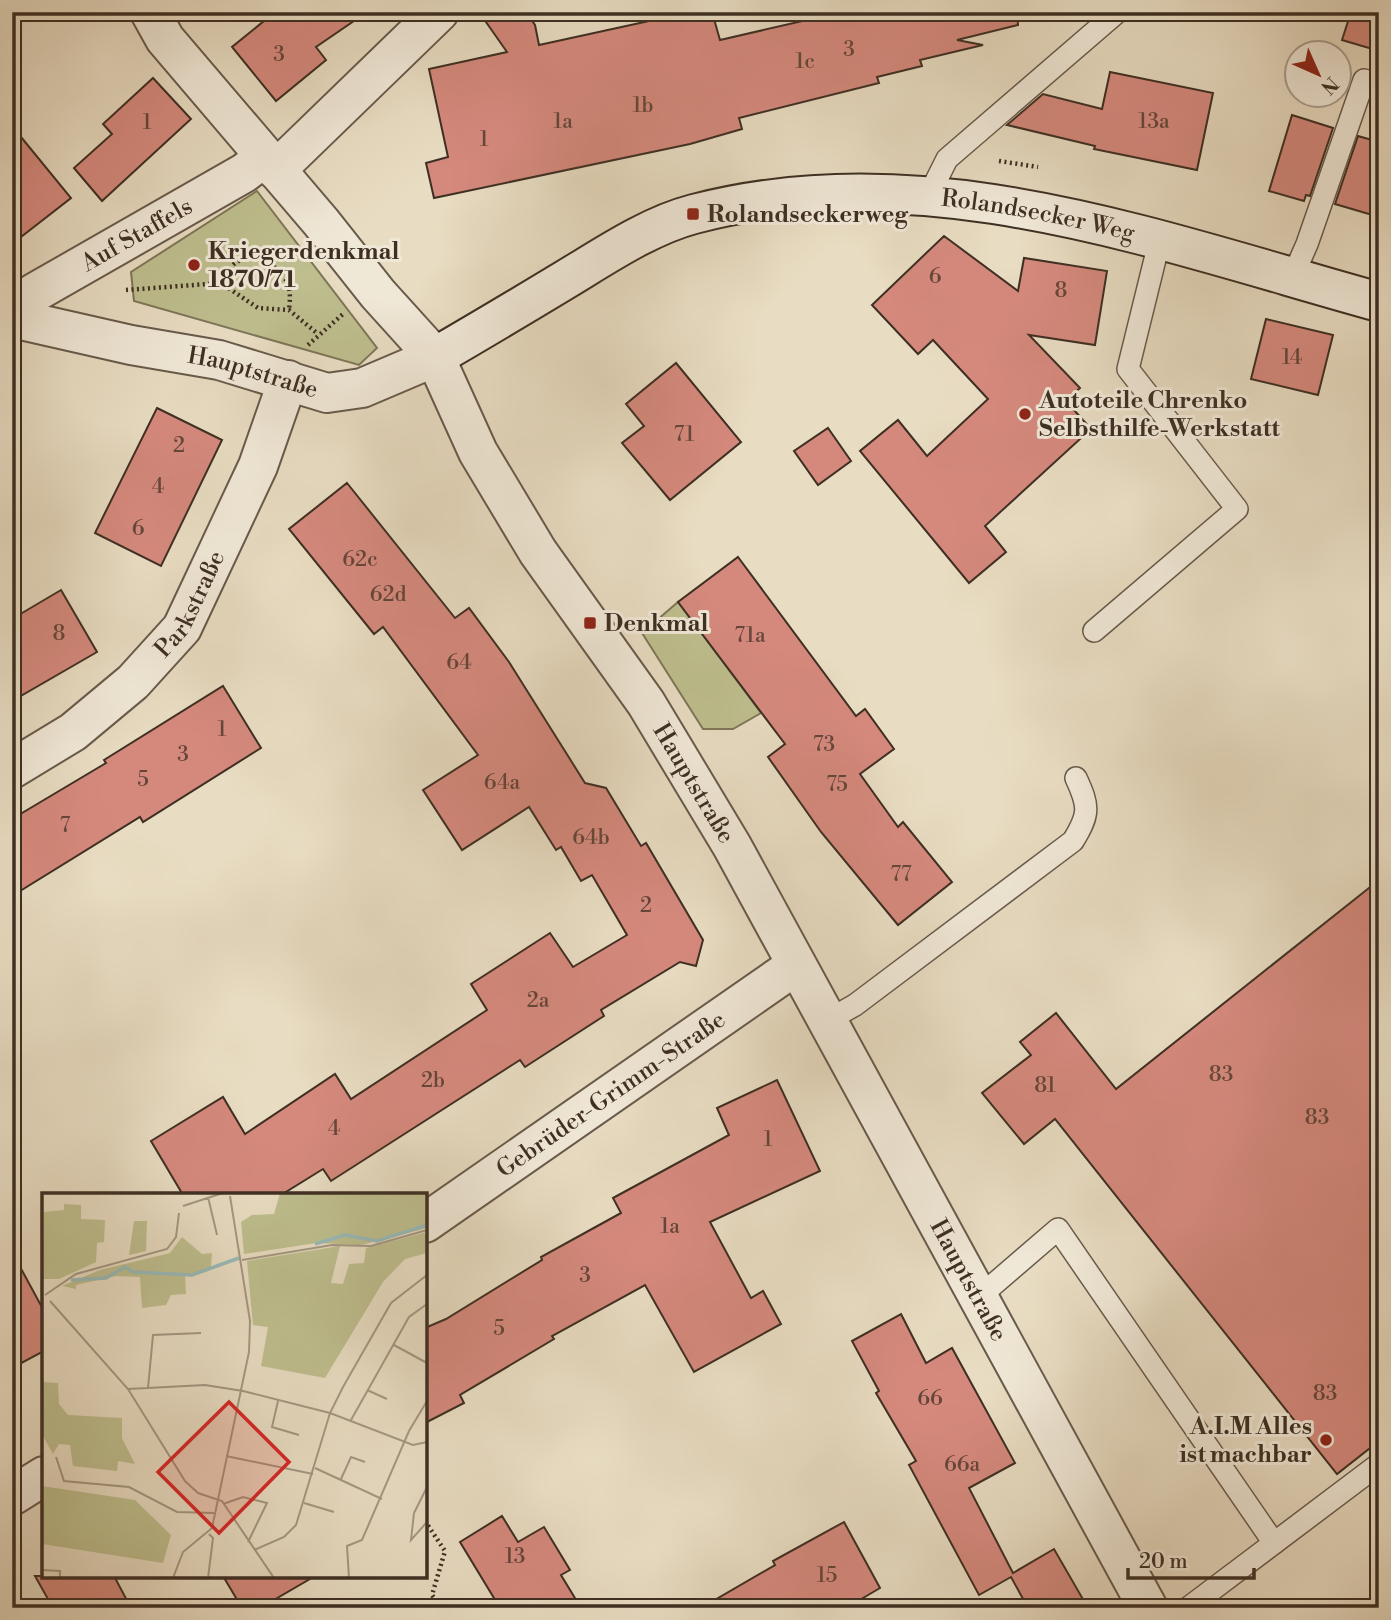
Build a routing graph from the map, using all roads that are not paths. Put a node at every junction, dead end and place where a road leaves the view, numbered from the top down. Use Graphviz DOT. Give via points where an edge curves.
graph roads {
  1 [pos="150,12"];
  2 [pos="439,12"];
  3 [pos="1114,15"];
  4 [pos="1379,84"];
  5 [pos="271,164"];
  6 [pos="928,197"];
  7 [pos="1160,239"];
  8 [pos="1292,278"];
  9 [pos="1375,305"];
  10 [pos="17,319"];
  11 [pos="435,357"];
  12 [pos="288,380"];
  13 [pos="1094,631"];
  14 [pos="12,769"];
  15 [pos="1076,778"];
  16 [pos="795,966"];
  17 [pos="825,1022"];
  18 [pos="427,1222"];
  19 [pos="979,1297"];
  20 [pos="1379,1464"];
  21 [pos="42,1477"];
  22 [pos="12,1496"];
  23 [pos="1275,1543"];
  24 [pos="1148,1608"];
  25 [pos="1188,1608"];
  1 -- 5 [label="street" via="165,39"];
  2 -- 5 [label="street, Auf Staffels"];
  3 -- 6 [label="lane" via="947,159"];
  4 -- 8 [label="lane" via="1364,80"];
  5 -- 10 [label="street, Auf Staffels" via="34,293"];
  5 -- 11 [label="street"];
  6 -- 7 [label="street, Rolandsecker Weg" via="988,201"];
  6 -- 11 [label="street, Rolandsecker Weg" via="859,192 779,199 693,214 607,254"];
  7 -- 8 [label="street, Rolandsecker Weg"];
  7 -- 13 [label="lane" via="1128,369 1237,509"];
  8 -- 9 [label="street, Rolandsecker Weg"];
  10 -- 12 [label="street, Hauptstraße" via="219,360"];
  11 -- 12 [label="street, Hauptstraße" via="362,388 327,393"];
  11 -- 16 [label="street, Hauptstraße" via="478,452 538,552 646,703 725,835"];
  12 -- 14 [label="street, Parkstraße" via="258,466 182,628 133,682 93,716"];
  15 -- 17 [label="lane" via="1087,800 1085,822 1073,841 855,1005"];
  16 -- 17 [label="street, Hauptstraße"];
  16 -- 18 [label="street, Gebrüder-Grimm-Straße"];
  17 -- 19 [label="street, Hauptstraße"];
  19 -- 23 [label="lane" via="1058,1229"];
  19 -- 24 [label="street, Hauptstraße"];
  20 -- 23 [label="lane"];
  21 -- 22 [label="street"];
  23 -- 25 [label="lane"];
}
